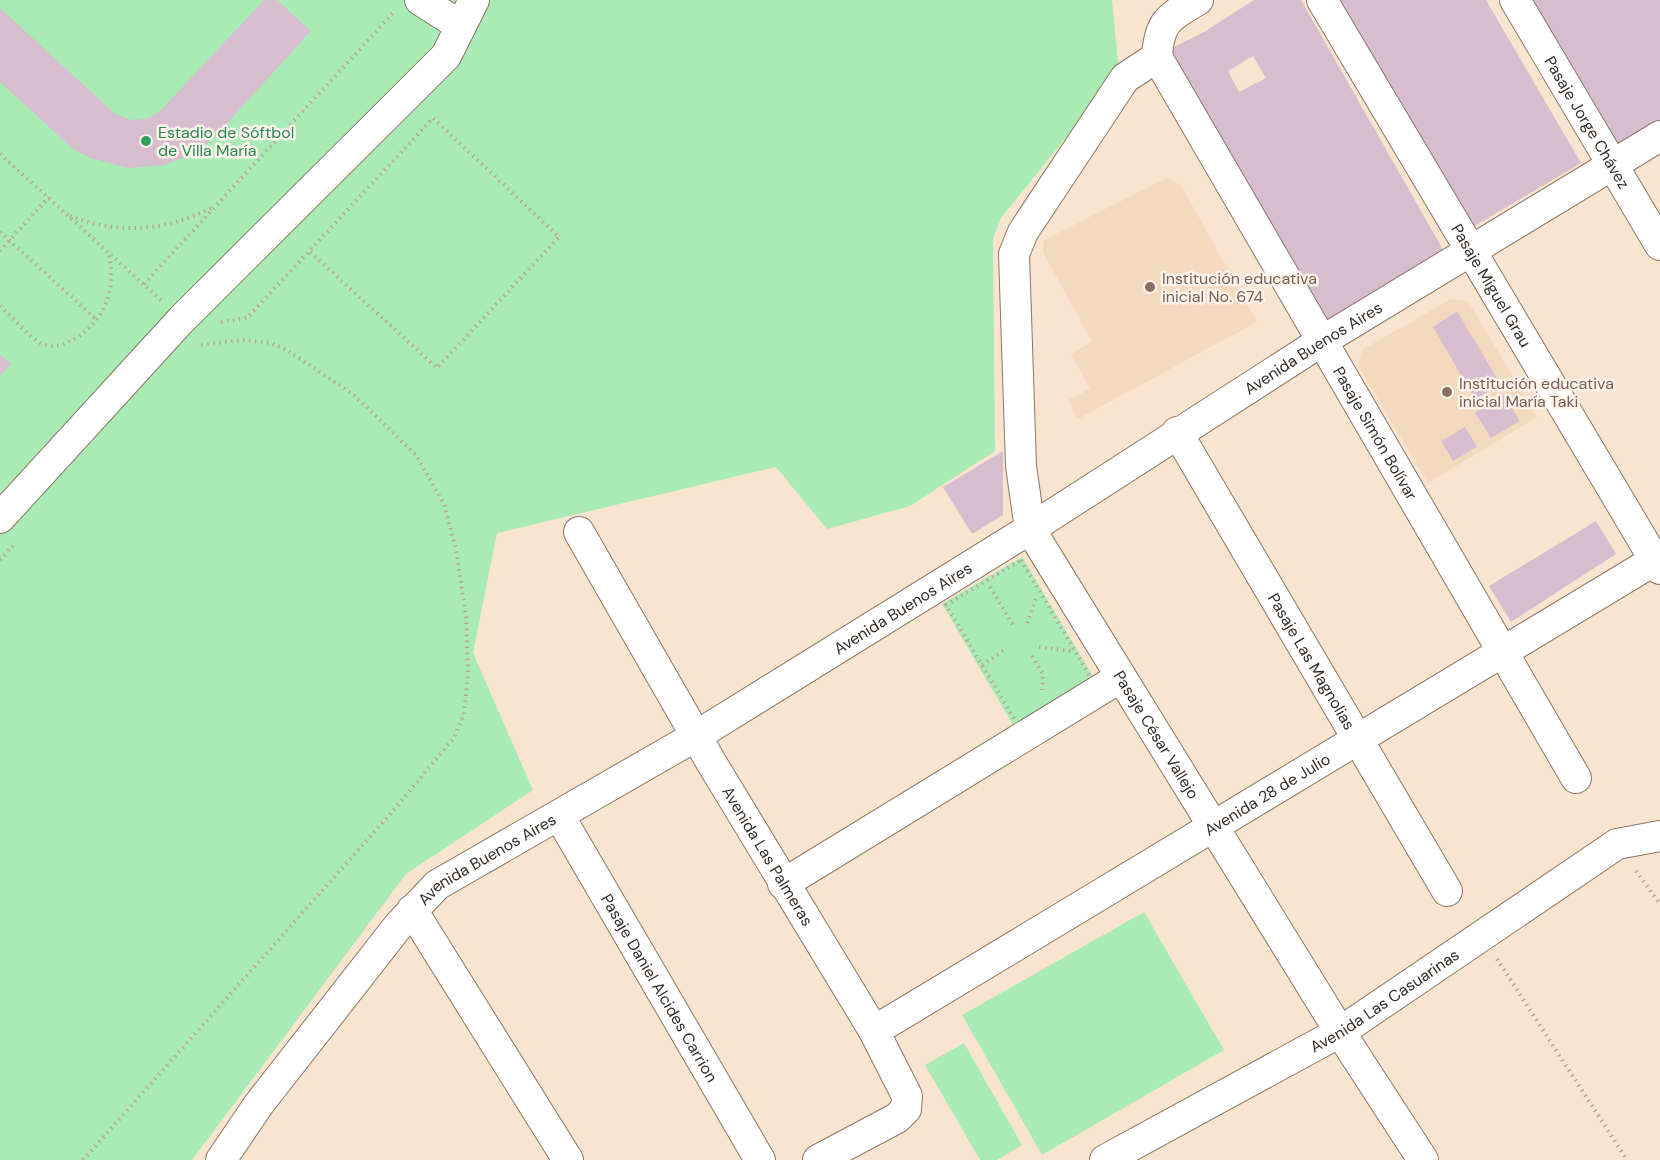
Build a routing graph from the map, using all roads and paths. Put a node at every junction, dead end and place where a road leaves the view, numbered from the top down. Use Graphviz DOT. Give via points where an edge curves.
graph roads {
  1 [pos="1198,0"];
  2 [pos="1322,0"];
  3 [pos="1515,0"];
  4 [pos="408,4"];
  5 [pos="467,13"];
  6 [pos="1157,57"];
  7 [pos="1660,136"];
  8 [pos="0,154"];
  9 [pos="1612,165"];
  10 [pos="49,197"];
  11 [pos="216,205"];
  12 [pos="68,215"];
  13 [pos="0,232"];
  14 [pos="10,241"];
  15 [pos="1660,245"];
  16 [pos="0,251"];
  17 [pos="309,251"];
  18 [pos="1471,251"];
  19 [pos="109,254"];
  20 [pos="144,284"];
  21 [pos="0,306"];
  22 [pos="182,319"];
  23 [pos="97,320"];
  24 [pos="1322,341"];
  25 [pos="194,348"];
  26 [pos="1177,432"];
  27 [pos="0,518"];
  28 [pos="1030,529"];
  29 [pos="579,532"];
  30 [pos="16,543"];
  31 [pos="0,561"];
  32 [pos="1658,562"];
  33 [pos="987,581"];
  34 [pos="1039,590"];
  35 [pos="1027,623"];
  36 [pos="1012,625"];
  37 [pos="1039,647"];
  38 [pos="1006,649"];
  39 [pos="1076,652"];
  40 [pos="1502,652"];
  41 [pos="1032,656"];
  42 [pos="982,665"];
  43 [pos="1121,677"];
  44 [pos="1042,694"];
  45 [pos="1041,705"];
  46 [pos="1040,715"];
  47 [pos="696,736"];
  48 [pos="1357,739"];
  49 [pos="1575,778"];
  50 [pos="560,817"];
  51 [pos="1213,826"];
  52 [pos="1660,836"];
  53 [pos="1617,844"];
  54 [pos="783,884"];
  55 [pos="1447,891"];
  56 [pos="1660,904"];
  57 [pos="412,910"];
  58 [pos="1480,934"];
  59 [pos="874,1031"];
  60 [pos="1340,1032"];
  61 [pos="826,1156"];
  62 [pos="1114,1158"];
  63 [pos="224,1159"];
  64 [pos="83,1160"];
  65 [pos="568,1160"];
  66 [pos="760,1160"];
  67 [pos="1423,1160"];
  68 [pos="1627,1160"];
  1 -- 6 [label="street" via="1165,21 1158,36"];
  2 -- 18 [label="street, Pasaje Miguel Grau"];
  3 -- 9 [label="street, Pasaje Jorge Chávez"];
  4 -- 5 [label="street"];
  4 -- 11 [label="path"];
  5 -- 22 [label="street" via="446,56"];
  6 -- 24 [label="street, Pasaje Simón Bolívar"];
  6 -- 28 [label="street" via="1125,78 1023,232 1014,254 1021,466"];
  7 -- 9 [label="street, Avenida Buenos Aires"];
  8 -- 10 [label="path"];
  9 -- 15 [label="street, Pasaje Jorge Chávez"];
  9 -- 18 [label="street, Avenida Buenos Aires"];
  10 -- 12 [label="path"];
  10 -- 14 [label="path"];
  11 -- 12 [label="path" via="173,224 149,228 108,227"];
  11 -- 20 [label="path"];
  12 -- 19 [label="path"];
  13 -- 14 [label="path"];
  14 -- 16 [label="path"];
  14 -- 23 [label="path"];
  17 -- 17 [label="path" via="437,368 559,237 433,118"];
  17 -- 22 [label="path" via="247,318 196,324"];
  18 -- 24 [label="street, Avenida Buenos Aires"];
  18 -- 32 [label="street, Pasaje Miguel Grau"];
  19 -- 20 [label="path"];
  19 -- 23 [label="path" via="111,290"];
  20 -- 22 [label="path"];
  21 -- 23 [label="path" via="43,345 71,341"];
  22 -- 27 [label="street"];
  24 -- 26 [label="street, Avenida Buenos Aires"];
  24 -- 40 [label="street, Pasaje Simón Bolívar"];
  25 -- 64 [label="path" via="242,340 271,343 287,350 354,395 416,455 444,504 456,549 466,616 468,674 464,715 453,739 392,812"];
  26 -- 28 [label="street, Avenida Buenos Aires"];
  26 -- 48 [label="street, Pasaje Las Magnolias"];
  28 -- 43 [label="street, Pasaje César Vallejo"];
  28 -- 47 [label="street, Avenida Buenos Aires"];
  29 -- 47 [label="street, Avenida Las Palmeras"];
  30 -- 31 [label="path"];
  32 -- 40 [label="street, Avenida 28 de Julio"];
  33 -- 34 [label="path" via="1022,560"];
  33 -- 36 [label="path"];
  33 -- 42 [label="path" via="946,604"];
  34 -- 35 [label="path"];
  34 -- 39 [label="path"];
  37 -- 39 [label="path"];
  38 -- 42 [label="path"];
  39 -- 46 [label="path" via="1094,683"];
  40 -- 48 [label="street, Avenida 28 de Julio"];
  40 -- 49 [label="street, Pasaje Simón Bolívar"];
  41 -- 44 [label="path" via="1043,674"];
  42 -- 46 [label="path" via="1019,727"];
  43 -- 51 [label="street, Pasaje César Vallejo"];
  43 -- 54 [label="street"];
  45 -- 46 [label="path"];
  47 -- 50 [label="street, Avenida Buenos Aires"];
  47 -- 54 [label="street, Avenida Las Palmeras"];
  48 -- 51 [label="street, Avenida 28 de Julio"];
  48 -- 55 [label="street, Pasaje Las Magnolias"];
  50 -- 57 [label="street, Avenida Buenos Aires" via="437,885"];
  50 -- 66 [label="street, Pasaje Daniel Alcides Carrion"];
  51 -- 59 [label="street, Avenida 28 de Julio"];
  51 -- 60 [label="street, Pasaje César Vallejo"];
  52 -- 53 [label="street, Avenida Las Casuarinas"];
  53 -- 56 [label="path"];
  53 -- 58 [label="street, Avenida Las Casuarinas"];
  54 -- 59 [label="street, Avenida Las Palmeras"];
  57 -- 63 [label="street, Avenida Buenos Aires" via="259,1104"];
  57 -- 65 [label="street"];
  58 -- 60 [label="street, Avenida Las Casuarinas"];
  58 -- 68 [label="path"];
  59 -- 61 [label="street, Avenida Las Palmeras" via="907,1096 906,1109 897,1118"];
  60 -- 62 [label="street, Avenida Las Casuarinas"];
  60 -- 67 [label="street, Pasaje César Vallejo"];
}
